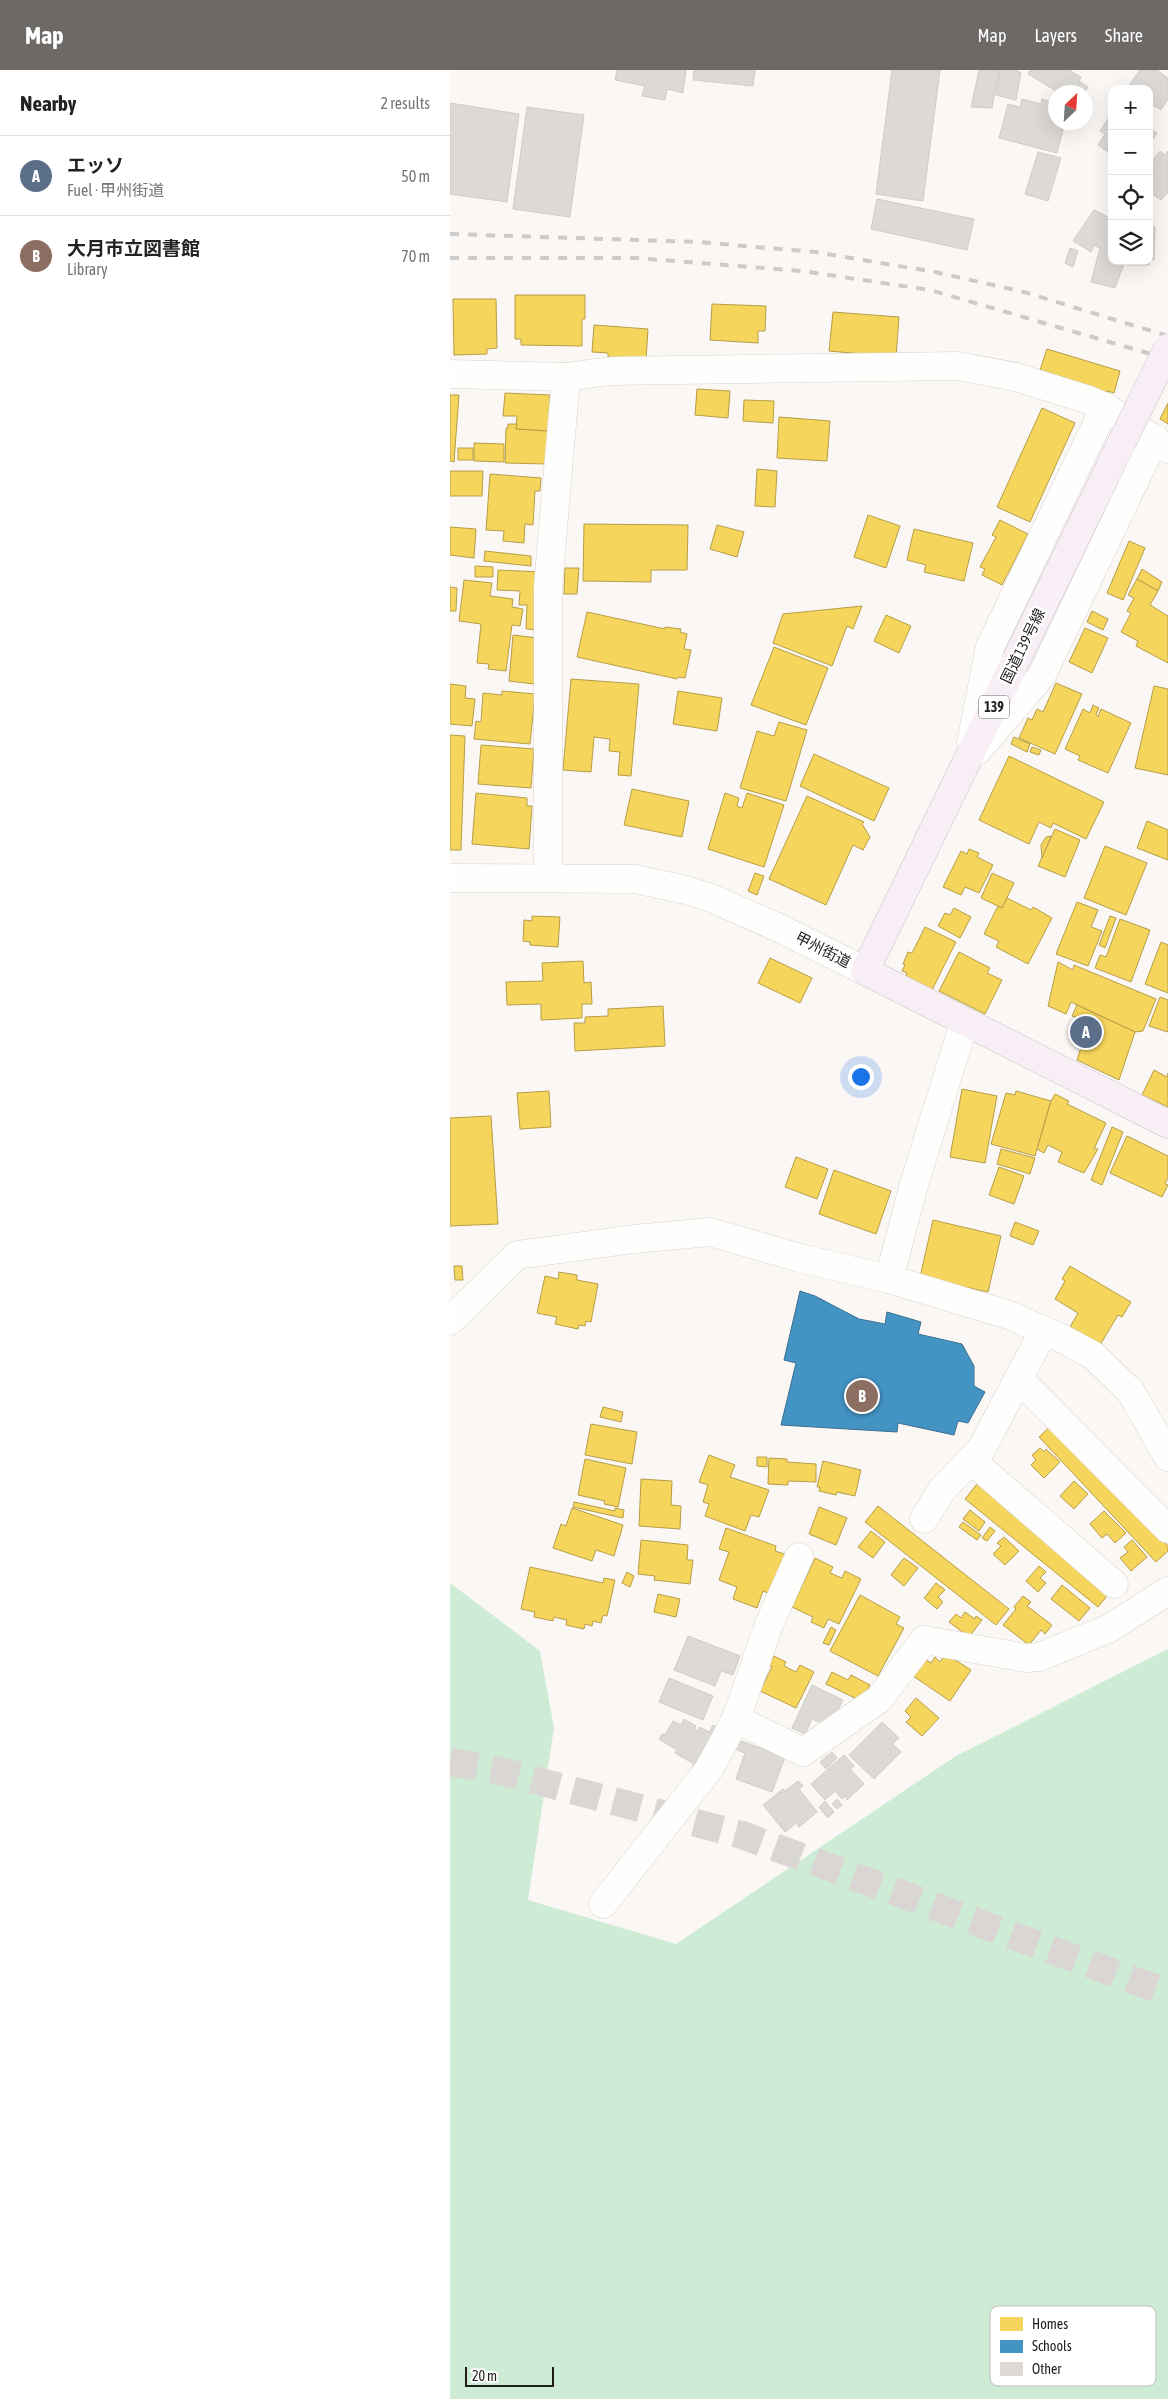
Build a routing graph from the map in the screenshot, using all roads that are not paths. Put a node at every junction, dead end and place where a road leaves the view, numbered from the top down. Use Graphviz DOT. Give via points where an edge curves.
graph roads {
  1 [pos="1168,348"];
  2 [pos="450,374"];
  3 [pos="566,377"];
  4 [pos="1105,407"];
  5 [pos="1161,444"];
  6 [pos="968,762"];
  7 [pos="548,877"];
  8 [pos="450,878"];
  9 [pos="865,971"];
  10 [pos="964,1023"];
  11 [pos="1168,1124"];
  12 [pos="889,1279"];
  13 [pos="450,1321"];
  14 [pos="1044,1330"];
  15 [pos="1019,1379"];
  16 [pos="1168,1457"];
  17 [pos="971,1460"];
  18 [pos="924,1519"];
  19 [pos="1168,1529"];
  20 [pos="799,1557"];
  21 [pos="1114,1584"];
  22 [pos="1168,1591"];
  23 [pos="736,1719"];
  24 [pos="603,1904"];
  1 -- 6 [label="highway, 国道139号線 / 139, bridge"];
  2 -- 3 [label="street"];
  3 -- 4 [label="street" via="610,371 958,366 1016,376"];
  3 -- 7 [label="street" via="548,587"];
  4 -- 5 [label="street"];
  4 -- 6 [label="street" via="990,647"];
  5 -- 6 [label="street" via="1042,675"];
  6 -- 9 [label="highway, 国道139号線 / 139"];
  7 -- 8 [label="street, 甲州街道"];
  7 -- 9 [label="street, 甲州街道" via="636,879 686,890 778,927"];
  9 -- 10 [label="highway, 甲州街道"];
  10 -- 11 [label="highway, 甲州街道"];
  10 -- 12 [label="street" via="913,1188"];
  12 -- 13 [label="street" via="710,1232 634,1238 517,1255"];
  12 -- 14 [label="street" via="1009,1315"];
  14 -- 15 [label="street"];
  14 -- 16 [label="street" via="1094,1356 1131,1392"];
  15 -- 17 [label="street" via="982,1448"];
  15 -- 19 [label="street"];
  17 -- 18 [label="street" via="941,1491"];
  17 -- 21 [label="street"];
  20 -- 23 [label="street" via="770,1622"];
  22 -- 23 [label="street" via="1110,1628 1039,1657 1026,1658 924,1640 879,1698 803,1752"];
  23 -- 24 [label="street" via="709,1769"];
}
